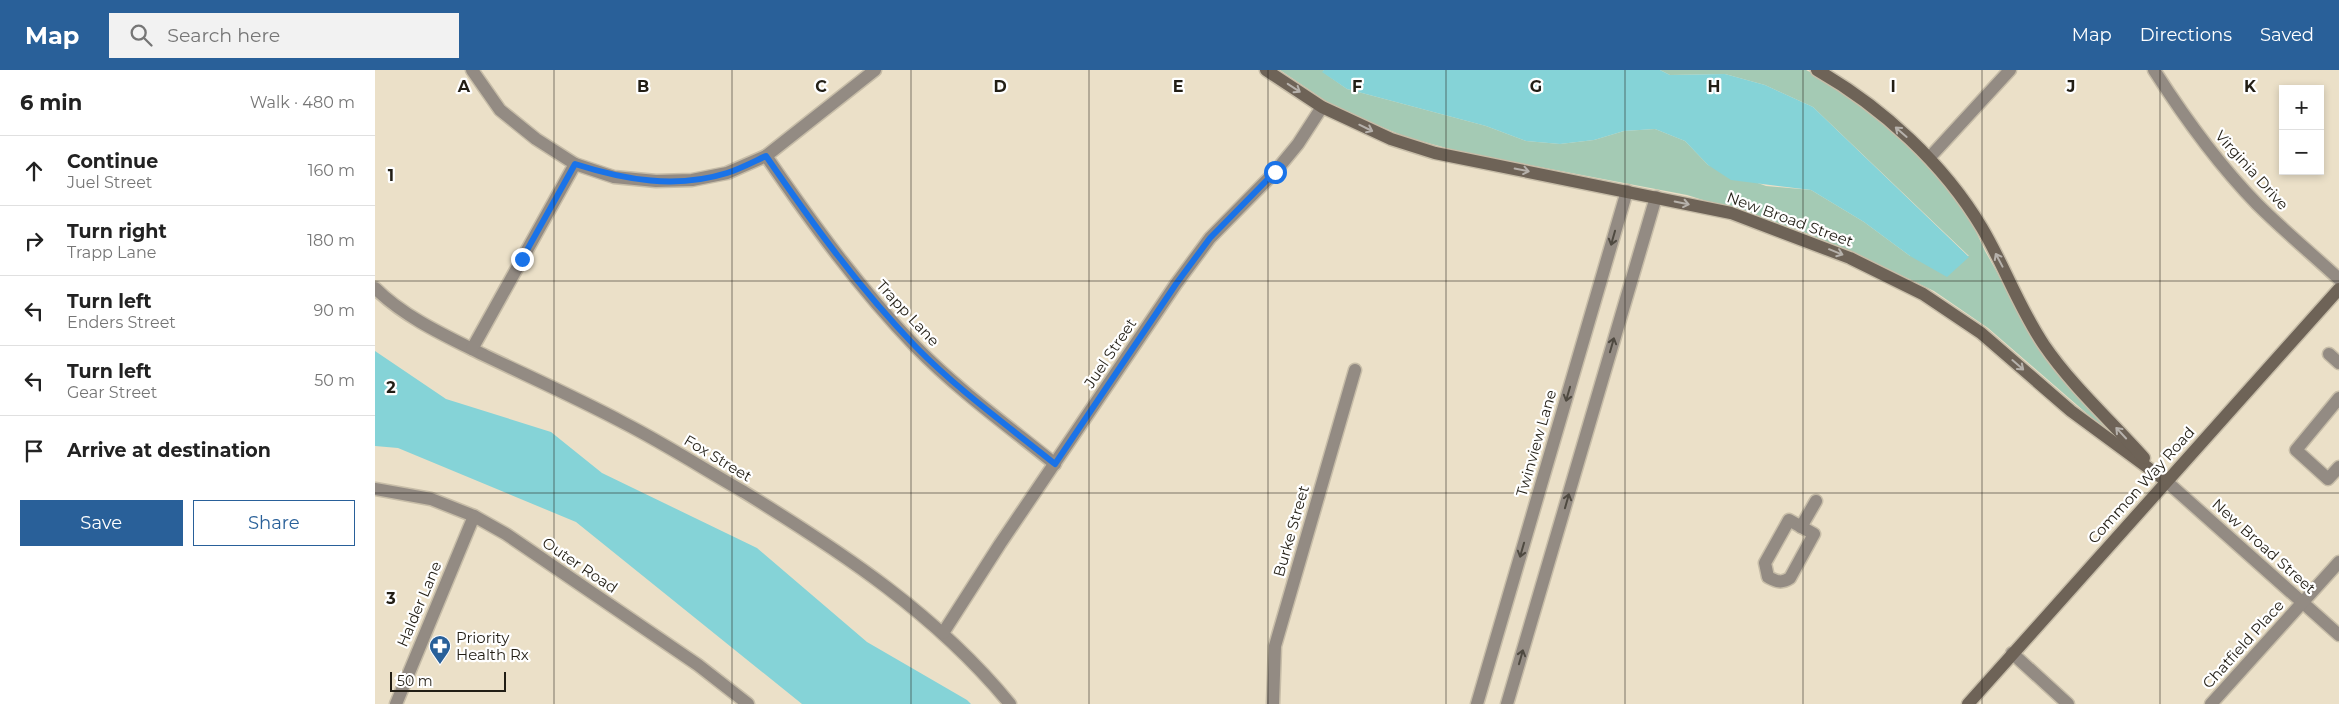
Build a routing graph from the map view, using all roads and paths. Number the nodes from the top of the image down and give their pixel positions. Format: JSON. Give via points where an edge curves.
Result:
{"nodes":[{"id":1,"x":471,"y":70,"type":"edge"},
{"id":2,"x":875,"y":70,"type":"edge"},
{"id":3,"x":1266,"y":70,"type":"edge"},
{"id":4,"x":1817,"y":70,"type":"edge"},
{"id":5,"x":2010,"y":70,"type":"edge"},
{"id":6,"x":2154,"y":70,"type":"edge"},
{"id":7,"x":1322,"y":107,"type":"junction"},
{"id":8,"x":766,"y":156,"type":"junction"},
{"id":9,"x":1930,"y":157,"type":"junction"},
{"id":10,"x":575,"y":164,"type":"junction"},
{"id":11,"x":1627,"y":191,"type":"junction"},
{"id":12,"x":1656,"y":197,"type":"junction"},
{"id":13,"x":2339,"y":279,"type":"edge"},
{"id":14,"x":375,"y":288,"type":"edge"},
{"id":15,"x":2339,"y":289,"type":"edge"},
{"id":16,"x":472,"y":349,"type":"junction"},
{"id":17,"x":2329,"y":354,"type":"dead end"},
{"id":18,"x":2339,"y":363,"type":"edge"},
{"id":19,"x":1355,"y":370,"type":"dead end"},
{"id":20,"x":2339,"y":398,"type":"edge"},
{"id":21,"x":1055,"y":464,"type":"junction"},
{"id":22,"x":2339,"y":467,"type":"edge"},
{"id":23,"x":2167,"y":481,"type":"junction"},
{"id":24,"x":375,"y":489,"type":"edge"},
{"id":25,"x":1816,"y":501,"type":"dead end"},
{"id":26,"x":474,"y":516,"type":"junction"},
{"id":27,"x":1801,"y":527,"type":"junction"},
{"id":28,"x":2339,"y":562,"type":"edge"},
{"id":29,"x":2303,"y":602,"type":"junction"},
{"id":30,"x":943,"y":633,"type":"junction"},
{"id":31,"x":2339,"y":636,"type":"edge"},
{"id":32,"x":2012,"y":653,"type":"junction"},
{"id":33,"x":396,"y":704,"type":"edge"},
{"id":34,"x":748,"y":704,"type":"edge"},
{"id":35,"x":1010,"y":704,"type":"edge"},
{"id":36,"x":1273,"y":704,"type":"edge"},
{"id":37,"x":1477,"y":704,"type":"edge"},
{"id":38,"x":1507,"y":704,"type":"edge"},
{"id":39,"x":1968,"y":704,"type":"edge"},
{"id":40,"x":2068,"y":704,"type":"edge"},
{"id":41,"x":2211,"y":704,"type":"edge"}],
"edges":[{"from":1,"to":10,"type":"street","via":[[500,110]]},
{"from":2,"to":8,"type":"street"},
{"from":3,"to":7,"type":"street","name":"New Broad Street","one_way":true},
{"from":9,"to":4,"type":"street","name":"New Broad Street","one_way":true,"via":[[1889,121]]},
{"from":5,"to":9,"type":"street"},
{"from":6,"to":13,"type":"street","name":"Virginia Drive","via":[[2215,156],[2257,204]]},
{"from":7,"to":11,"type":"street","name":"New Broad Street","one_way":true,"via":[[1391,139],[1435,153]]},
{"from":7,"to":21,"type":"street","name":"Juel Street","via":[[1275,172],[1210,238]]},
{"from":8,"to":10,"type":"street","via":[[727,173],[692,180],[614,177]]},
{"from":8,"to":21,"type":"street","name":"Trapp Lane","via":[[825,242],[917,348],[972,399]]},
{"from":23,"to":9,"type":"street","name":"New Broad Street","one_way":true,"via":[[2074,382],[2044,344],[1981,227]]},
{"from":10,"to":16,"type":"street"},
{"from":11,"to":12,"type":"street","name":"New Broad Street"},
{"from":11,"to":37,"type":"street","name":"Twinview Lane","one_way":true},
{"from":12,"to":23,"type":"street","name":"New Broad Street","one_way":true,"via":[[1731,213],[1786,232],[1850,258],[1923,294],[1981,333],[2071,411]]},
{"from":38,"to":12,"type":"street","one_way":true},
{"from":14,"to":16,"type":"street","name":"Fox Street","via":[[429,326]]},
{"from":15,"to":23,"type":"street","name":"Common Way Road"},
{"from":16,"to":30,"type":"street","name":"Fox Street","via":[[625,423],[692,461],[859,566]]},
{"from":17,"to":18,"type":"street"},
{"from":19,"to":36,"type":"street","name":"Burke Street","via":[[1275,646]]},
{"from":20,"to":22,"type":"street","via":[[2297,450],[2328,479]]},
{"from":21,"to":30,"type":"street","name":"Juel Street"},
{"from":23,"to":29,"type":"street","name":"New Broad Street"},
{"from":23,"to":32,"type":"street","name":"Common Way Road"},
{"from":24,"to":26,"type":"street","name":"Outer Road","via":[[431,499]]},
{"from":25,"to":27,"type":"street"},
{"from":26,"to":33,"type":"street","name":"Halder Lane"},
{"from":26,"to":34,"type":"street","name":"Outer Road","via":[[506,534]]},
{"from":27,"to":27,"type":"street","via":[[1789,520],[1765,563],[1768,577],[1784,582],[1790,578],[1814,534]]},
{"from":28,"to":29,"type":"street","name":"Chatfield Place"},
{"from":29,"to":31,"type":"street","name":"New Broad Street"},
{"from":29,"to":41,"type":"street","name":"Chatfield Place"},
{"from":30,"to":35,"type":"street","name":"Fox Street"},
{"from":32,"to":39,"type":"street","name":"Common Way Road"},
{"from":32,"to":40,"type":"street"}]}
